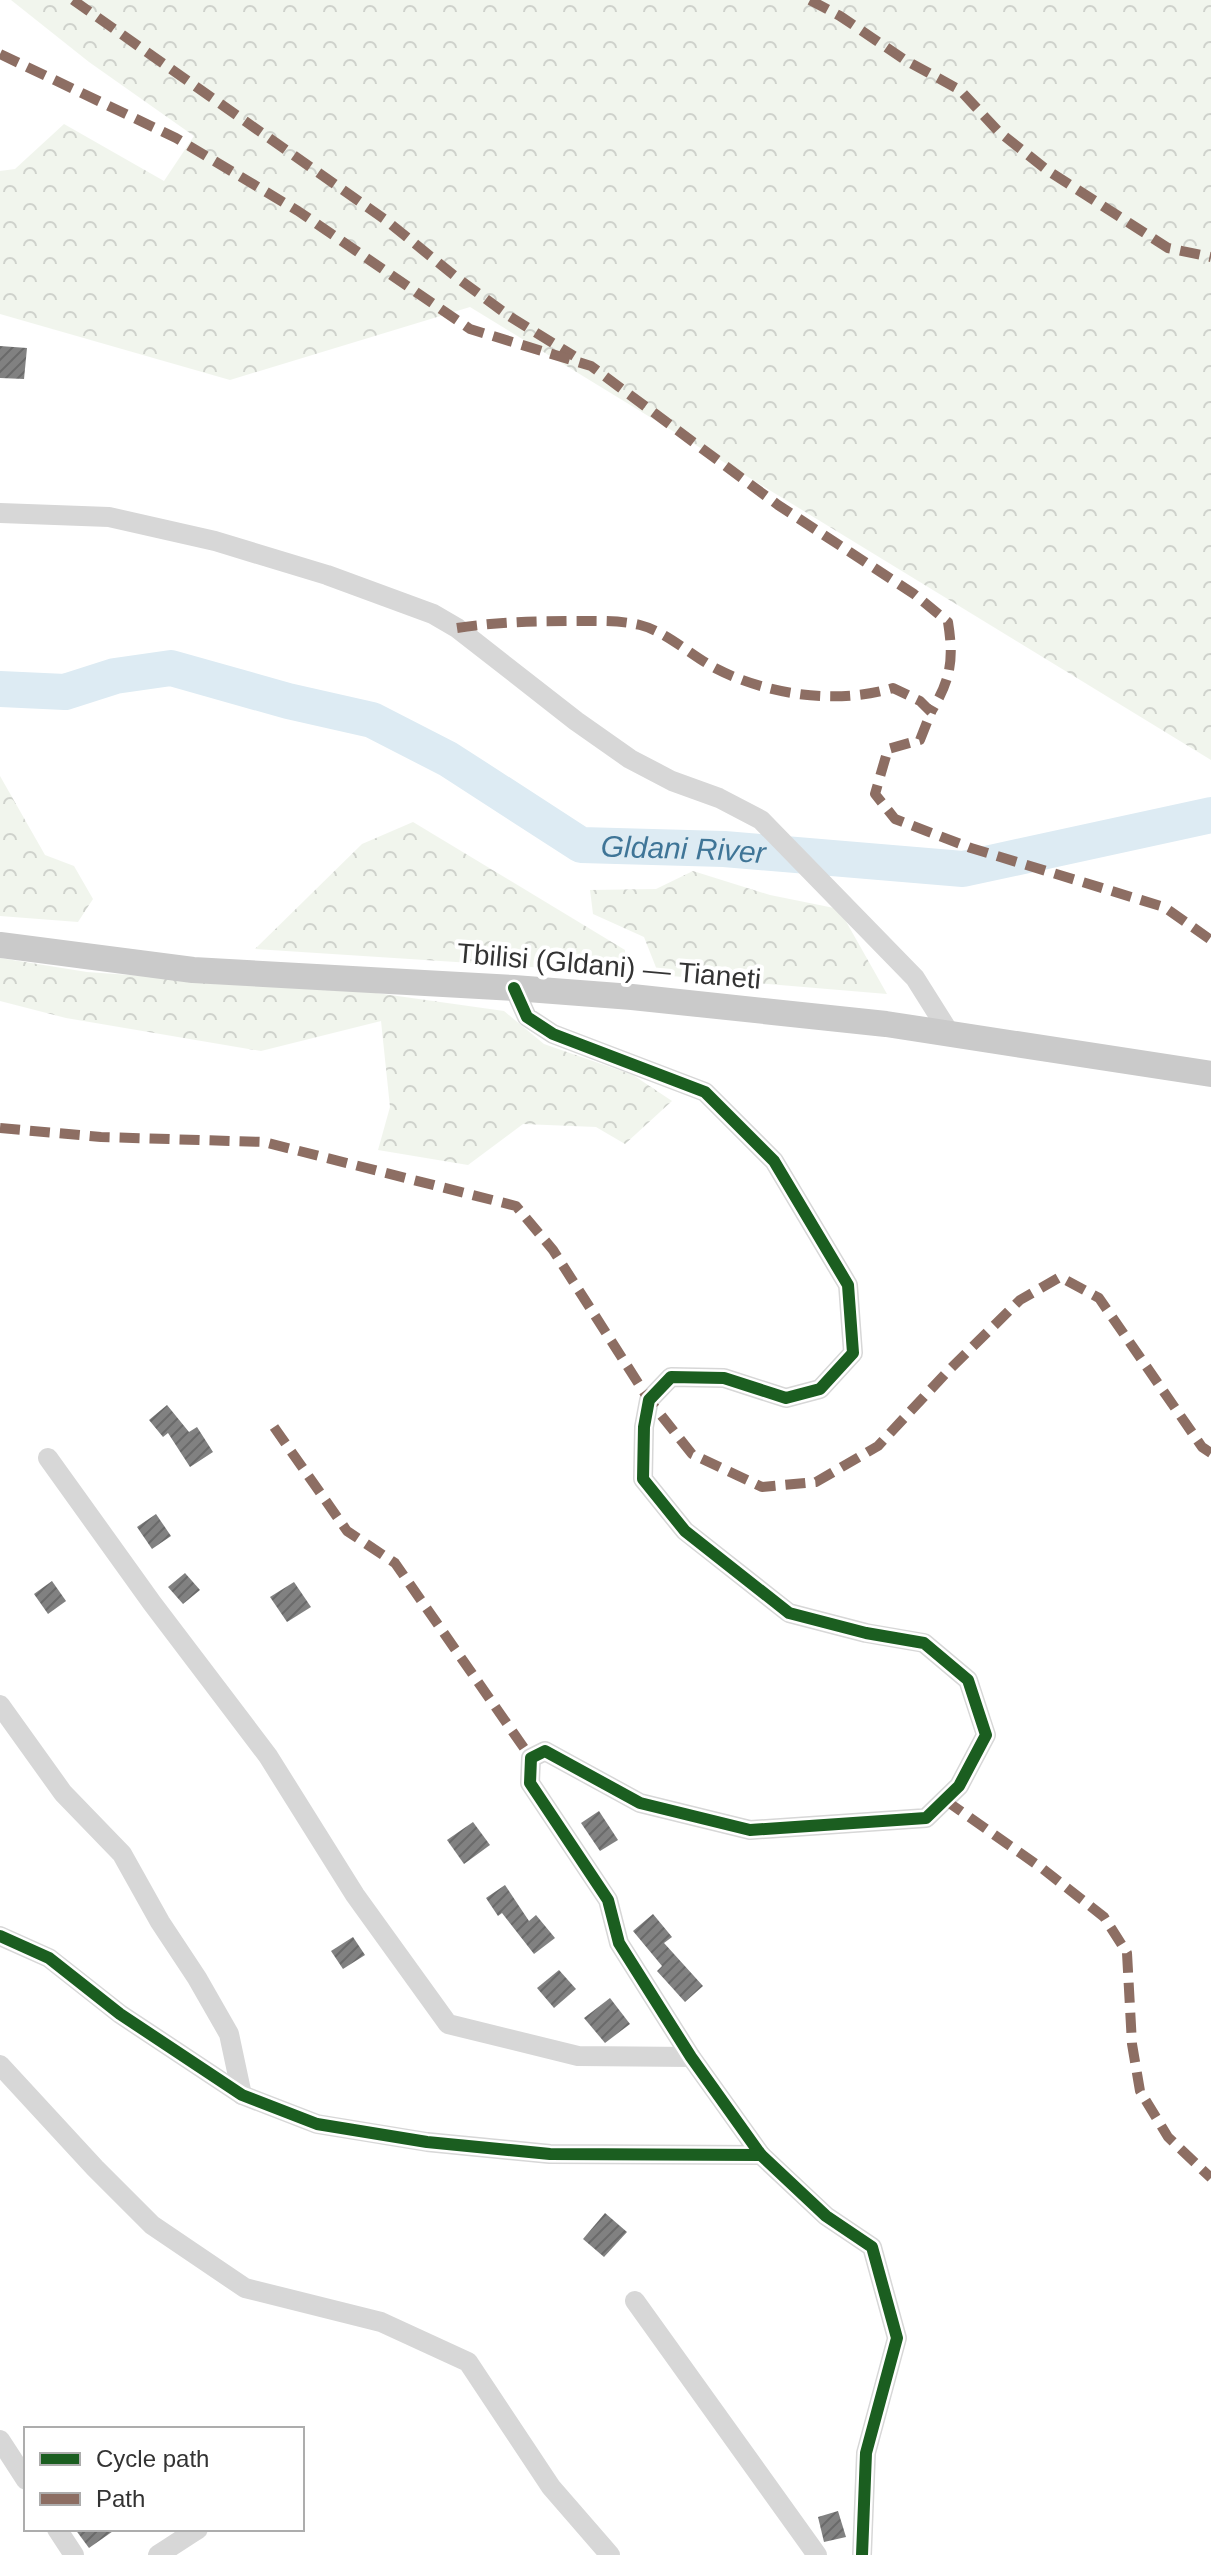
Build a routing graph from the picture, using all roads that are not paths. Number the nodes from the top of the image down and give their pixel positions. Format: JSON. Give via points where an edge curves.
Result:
{"nodes":[{"id":1,"x":0,"y":513,"type":"edge"},
{"id":2,"x":0,"y":945,"type":"edge"},
{"id":3,"x":514,"y":988,"type":"junction"},
{"id":4,"x":949,"y":1032,"type":"junction"},
{"id":5,"x":1211,"y":1074,"type":"edge"},
{"id":6,"x":48,"y":1458,"type":"dead end"},
{"id":7,"x":0,"y":1705,"type":"edge"},
{"id":8,"x":0,"y":1936,"type":"edge"},
{"id":9,"x":691,"y":2057,"type":"junction"},
{"id":10,"x":0,"y":2065,"type":"edge"},
{"id":11,"x":242,"y":2095,"type":"junction"},
{"id":12,"x":761,"y":2155,"type":"junction"},
{"id":13,"x":635,"y":2301,"type":"dead end"},
{"id":14,"x":0,"y":2440,"type":"edge"},
{"id":15,"x":24,"y":2477,"type":"edge"},
{"id":16,"x":58,"y":2531,"type":"edge"},
{"id":17,"x":195,"y":2531,"type":"edge"},
{"id":18,"x":74,"y":2555,"type":"edge"},
{"id":19,"x":158,"y":2555,"type":"edge"},
{"id":20,"x":610,"y":2555,"type":"edge"},
{"id":21,"x":817,"y":2555,"type":"edge"},
{"id":22,"x":862,"y":2555,"type":"edge"}],
"edges":[{"from":1,"to":4,"type":"street","via":[[109,517],[215,541],[433,614],[630,759],[761,820],[915,978]]},
{"from":2,"to":3,"type":"main road","name":"Tbilisi (Gldani) — Tianeti","via":[[193,970]]},
{"from":3,"to":4,"type":"main road","name":"Tbilisi (Gldani) — Tianeti"},
{"from":3,"to":9,"type":"street","via":[[527,1017],[553,1034],[705,1092],[774,1161],[848,1285],[853,1353],[820,1389],[786,1398],[724,1378],[671,1377],[649,1400],[643,1479],[685,1531],[789,1613],[924,1643],[968,1680],[986,1735],[959,1786],[926,1818],[750,1830],[640,1803],[545,1751],[531,1758],[530,1783],[608,1900],[619,1943]]},
{"from":4,"to":5,"type":"main road","name":"Tbilisi (Gldani) — Tianeti"},
{"from":6,"to":9,"type":"street","via":[[268,1756],[355,1895],[448,2024],[578,2056]]},
{"from":7,"to":11,"type":"street","via":[[63,1793],[122,1854],[229,2034]]},
{"from":8,"to":11,"type":"street","via":[[49,1958],[120,2014]]},
{"from":9,"to":12,"type":"street"},
{"from":10,"to":20,"type":"street","via":[[152,2225],[245,2288],[381,2322],[468,2362],[551,2487]]},
{"from":11,"to":12,"type":"street","via":[[317,2124],[427,2142],[550,2154]]},
{"from":12,"to":22,"type":"street","via":[[826,2216],[872,2247],[897,2338],[866,2453]]},
{"from":13,"to":21,"type":"street"},
{"from":14,"to":15,"type":"street"},
{"from":16,"to":18,"type":"street"},
{"from":17,"to":19,"type":"street"}]}
